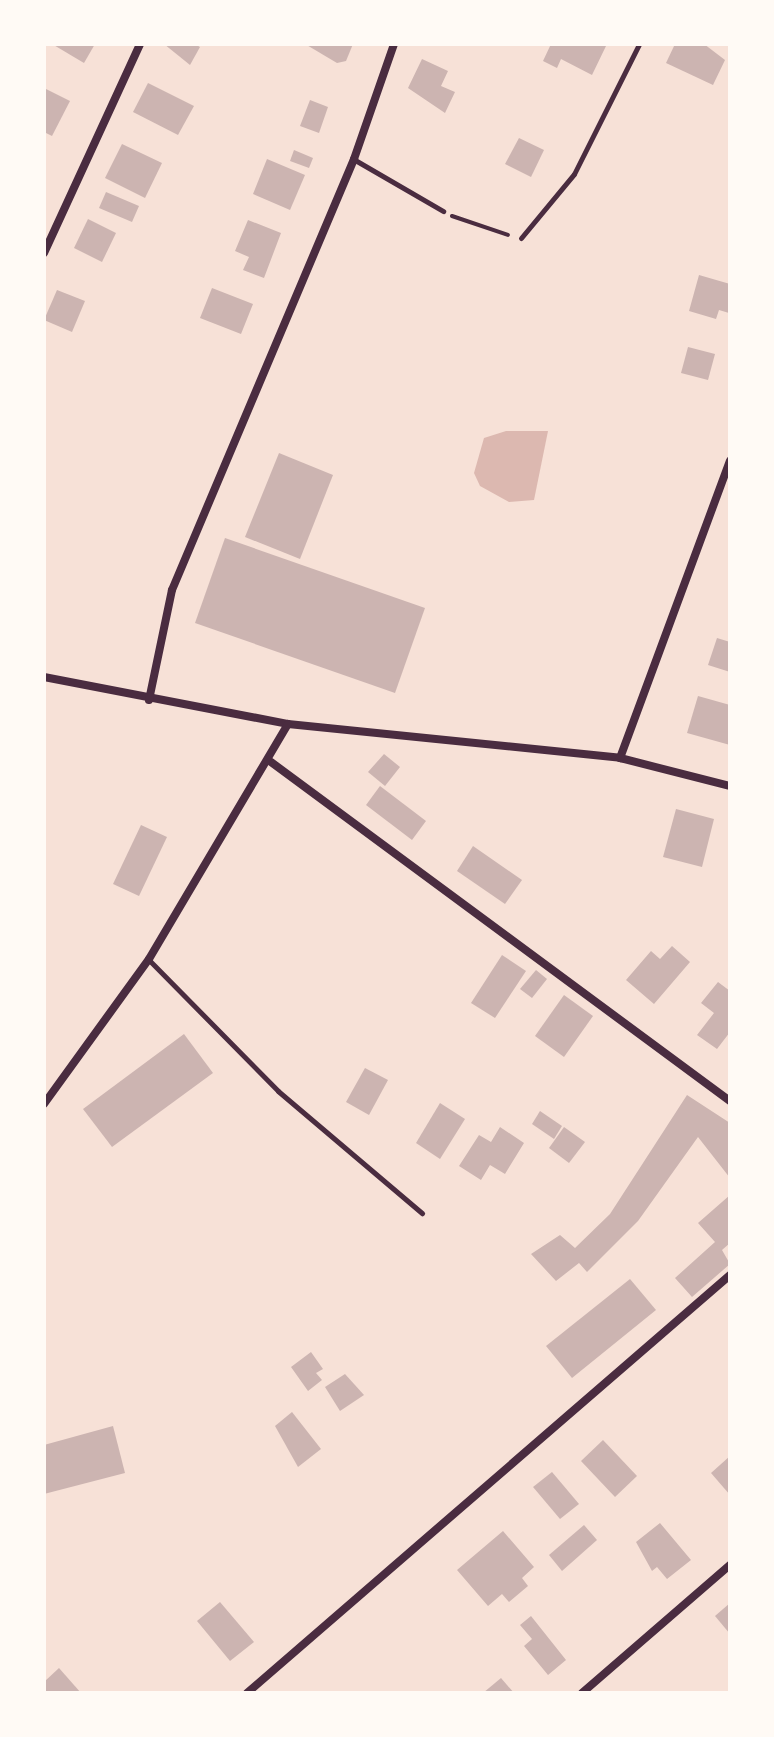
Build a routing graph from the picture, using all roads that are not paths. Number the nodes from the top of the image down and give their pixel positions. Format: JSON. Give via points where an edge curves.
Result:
{"nodes":[{"id":1,"x":140,"y":44,"type":"edge"},
{"id":2,"x":394,"y":44,"type":"edge"},
{"id":3,"x":639,"y":44,"type":"edge"},
{"id":4,"x":354,"y":159,"type":"junction"},
{"id":5,"x":443,"y":211,"type":"road end"},
{"id":6,"x":521,"y":238,"type":"road end"},
{"id":7,"x":44,"y":253,"type":"edge"},
{"id":8,"x":730,"y":461,"type":"edge"},
{"id":9,"x":44,"y":677,"type":"edge"},
{"id":10,"x":149,"y":700,"type":"junction"},
{"id":11,"x":288,"y":724,"type":"junction"},
{"id":12,"x":620,"y":758,"type":"junction"},
{"id":13,"x":271,"y":762,"type":"junction"},
{"id":14,"x":730,"y":786,"type":"edge"},
{"id":15,"x":149,"y":959,"type":"junction"},
{"id":16,"x":730,"y":1101,"type":"edge"},
{"id":17,"x":44,"y":1104,"type":"edge"},
{"id":18,"x":422,"y":1213,"type":"dead end"},
{"id":19,"x":730,"y":1275,"type":"edge"},
{"id":20,"x":730,"y":1565,"type":"edge"},
{"id":21,"x":247,"y":1693,"type":"edge"},
{"id":22,"x":582,"y":1693,"type":"edge"}],
"edges":[{"from":1,"to":7,"type":"street"},
{"from":2,"to":4,"type":"street"},
{"from":3,"to":6,"type":"lane","via":[[574,174]]},
{"from":4,"to":5,"type":"lane"},
{"from":4,"to":10,"type":"street","via":[[172,590]]},
{"from":8,"to":12,"type":"street"},
{"from":9,"to":10,"type":"street"},
{"from":10,"to":11,"type":"street"},
{"from":11,"to":12,"type":"street"},
{"from":11,"to":13,"type":"street"},
{"from":12,"to":14,"type":"street"},
{"from":13,"to":15,"type":"street"},
{"from":13,"to":16,"type":"street"},
{"from":15,"to":17,"type":"street"},
{"from":15,"to":18,"type":"lane","via":[[278,1091]]},
{"from":19,"to":21,"type":"street"},
{"from":20,"to":22,"type":"street"}]}
